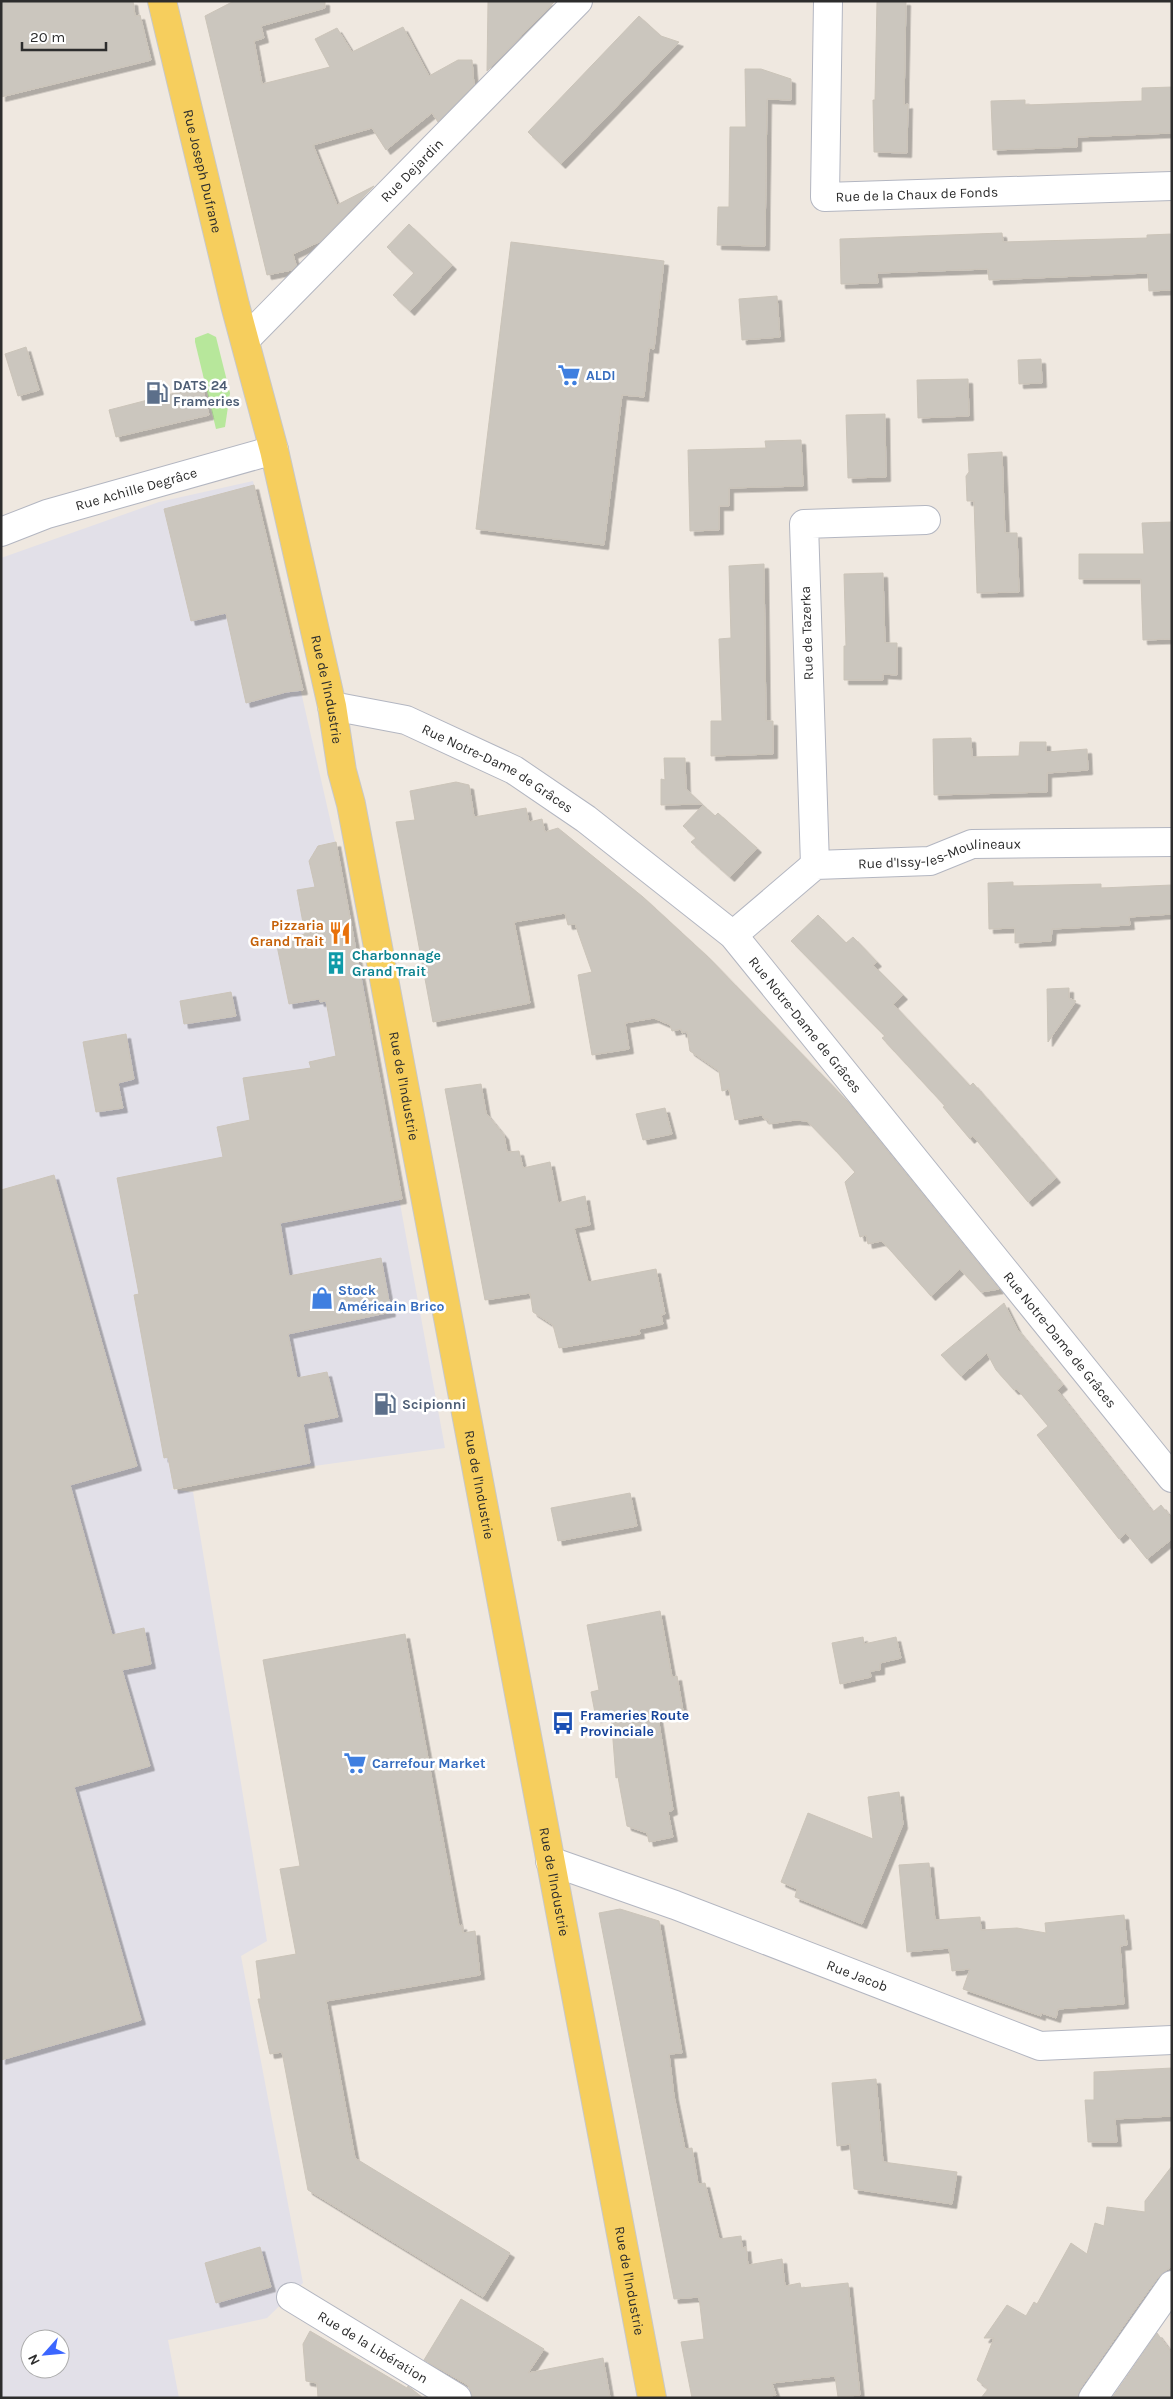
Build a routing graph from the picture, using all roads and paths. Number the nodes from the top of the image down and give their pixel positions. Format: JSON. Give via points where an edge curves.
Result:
{"nodes":[{"id":1,"x":162,"y":1,"type":"edge"},
{"id":2,"x":578,"y":1,"type":"edge"},
{"id":3,"x":828,"y":1,"type":"edge"},
{"id":4,"x":1172,"y":186,"type":"edge"},
{"id":5,"x":245,"y":340,"type":"junction"},
{"id":6,"x":274,"y":450,"type":"junction"},
{"id":7,"x":926,"y":520,"type":"dead end"},
{"id":8,"x":1,"y":532,"type":"edge"},
{"id":9,"x":332,"y":706,"type":"junction"},
{"id":10,"x":1172,"y":842,"type":"edge"},
{"id":11,"x":815,"y":865,"type":"junction"},
{"id":12,"x":733,"y":935,"type":"junction"},
{"id":13,"x":1172,"y":1478,"type":"edge"},
{"id":14,"x":550,"y":1860,"type":"junction"},
{"id":15,"x":1172,"y":2040,"type":"edge"},
{"id":16,"x":1172,"y":2285,"type":"edge"},
{"id":17,"x":291,"y":2297,"type":"dead end"},
{"id":18,"x":457,"y":2398,"type":"edge"},
{"id":19,"x":652,"y":2398,"type":"edge"},
{"id":20,"x":1093,"y":2398,"type":"edge"}],
"edges":[{"from":1,"to":5,"type":"main road","name":"Rue Joseph Dufrane"},
{"from":2,"to":5,"type":"street","name":"Rue Dejardin"},
{"from":3,"to":4,"type":"street","name":"Rue de la Chaux de Fonds","via":[[825,197]]},
{"from":5,"to":6,"type":"main road","name":"Rue de l'Industrie"},
{"from":6,"to":8,"type":"street","name":"Rue Achille Degrâce","via":[[47,514]]},
{"from":6,"to":9,"type":"main road","name":"Rue de l'Industrie"},
{"from":7,"to":11,"type":"street","name":"Rue de Tazerka","via":[[804,524]]},
{"from":9,"to":12,"type":"street","name":"Rue Notre-Dame de Grâces","via":[[406,720],[514,770],[586,819]]},
{"from":9,"to":14,"type":"main road","name":"Rue de l'Industrie"},
{"from":10,"to":11,"type":"street","name":"Rue d'Issy-les-Moulineaux","via":[[972,844],[930,861]]},
{"from":11,"to":12,"type":"street"},
{"from":12,"to":13,"type":"street","name":"Rue Notre-Dame de Grâces"},
{"from":14,"to":15,"type":"street","name":"Rue Jacob","via":[[1040,2046]]},
{"from":14,"to":19,"type":"main road","name":"Rue de l'Industrie"},
{"from":16,"to":20,"type":"street"},
{"from":17,"to":18,"type":"street","name":"Rue de la Libération"}]}
